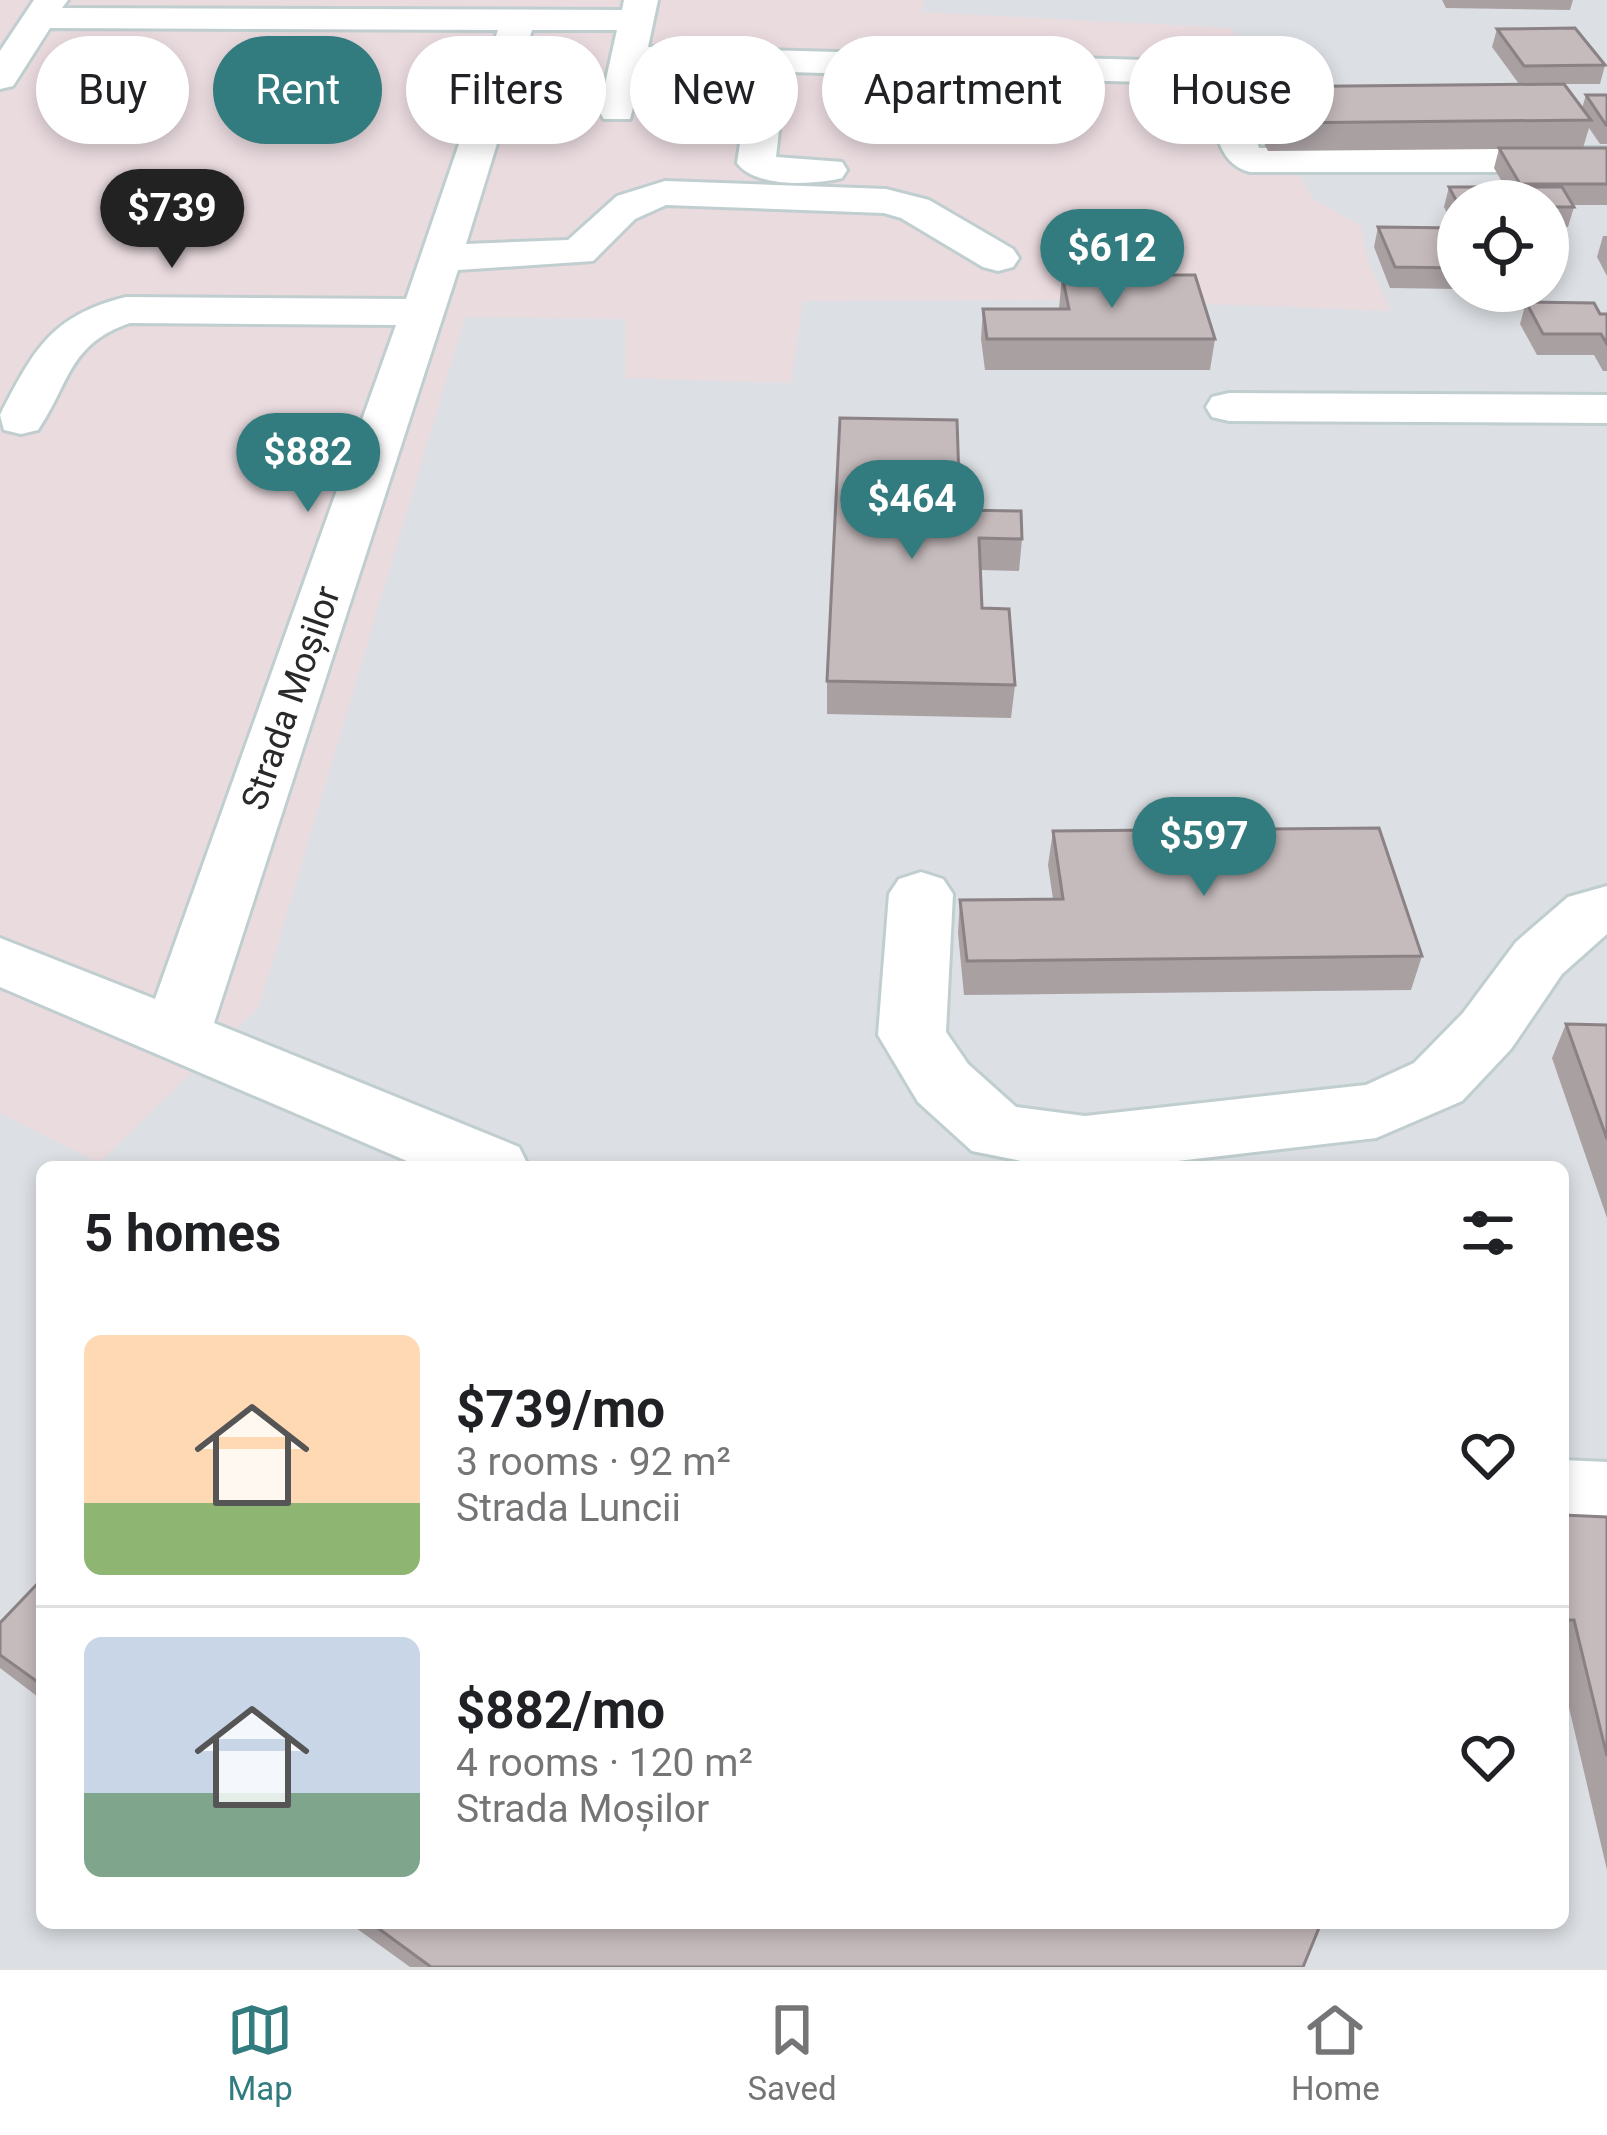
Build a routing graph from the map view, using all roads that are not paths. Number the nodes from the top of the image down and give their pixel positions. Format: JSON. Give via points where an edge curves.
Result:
{"nodes":[{"id":1,"x":47,"y":9,"type":"edge"},
{"id":2,"x":639,"y":10,"type":"edge"},
{"id":3,"x":518,"y":20,"type":"junction"},
{"id":4,"x":628,"y":57,"type":"junction"},
{"id":5,"x":1129,"y":71,"type":"edge"},
{"id":6,"x":0,"y":78,"type":"edge"},
{"id":7,"x":630,"y":104,"type":"edge"},
{"id":8,"x":1334,"y":106,"type":"edge"},
{"id":9,"x":1371,"y":106,"type":"edge"},
{"id":10,"x":761,"y":144,"type":"edge"},
{"id":11,"x":1239,"y":144,"type":"edge"},
{"id":12,"x":1607,"y":160,"type":"edge"},
{"id":13,"x":858,"y":171,"type":"dead end"},
{"id":14,"x":998,"y":257,"type":"dead end"},
{"id":15,"x":441,"y":258,"type":"junction"},
{"id":16,"x":422,"y":312,"type":"junction"},
{"id":17,"x":1229,"y":407,"type":"dead end"},
{"id":18,"x":1607,"y":409,"type":"edge"},
{"id":19,"x":21,"y":420,"type":"dead end"},
{"id":20,"x":921,"y":894,"type":"dead end"},
{"id":21,"x":1607,"y":908,"type":"edge"},
{"id":22,"x":0,"y":961,"type":"edge"},
{"id":23,"x":177,"y":1033,"type":"junction"},
{"id":24,"x":479,"y":1161,"type":"edge"},
{"id":25,"x":1569,"y":1498,"type":"edge"},
{"id":26,"x":1607,"y":1500,"type":"edge"}],
"edges":[{"from":1,"to":3,"type":"street"},
{"from":1,"to":6,"type":"street"},
{"from":2,"to":3,"type":"street"},
{"from":2,"to":4,"type":"street"},
{"from":3,"to":15,"type":"street","name":"Strada Moșilor"},
{"from":4,"to":5,"type":"street"},
{"from":4,"to":7,"type":"street","via":[[619,106]]},
{"from":8,"to":9,"type":"street"},
{"from":10,"to":13,"type":"street","via":[[759,165]]},
{"from":11,"to":12,"type":"street","via":[[1250,160]]},
{"from":14,"to":15,"type":"street","via":[[886,201],[665,193],[611,215],[578,252]]},
{"from":15,"to":16,"type":"street","name":"Strada Moșilor"},
{"from":16,"to":19,"type":"street","via":[[126,310],[89,320],[62,342]]},
{"from":16,"to":23,"type":"street","name":"Strada Moșilor"},
{"from":17,"to":18,"type":"street"},
{"from":20,"to":21,"type":"street","via":[[912,1035],[943,1082],[997,1132],[1085,1144],[1376,1112],[1438,1082],[1540,958]]},
{"from":22,"to":23,"type":"street"},
{"from":23,"to":24,"type":"street"},
{"from":25,"to":26,"type":"street"}]}
